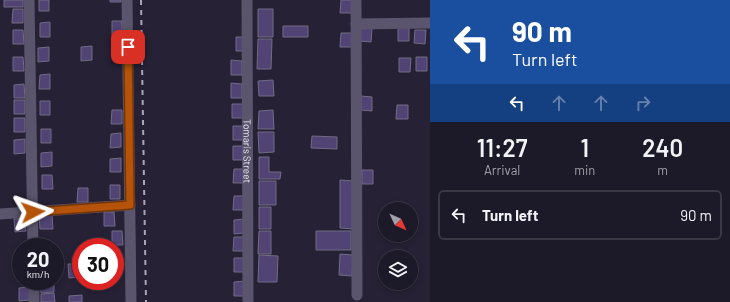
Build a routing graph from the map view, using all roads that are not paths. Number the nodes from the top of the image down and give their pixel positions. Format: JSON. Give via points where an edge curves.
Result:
{"nodes":[{"id":1,"x":30,"y":0,"type":"edge"},
{"id":2,"x":128,"y":0,"type":"edge"},
{"id":3,"x":247,"y":0,"type":"edge"},
{"id":4,"x":356,"y":0,"type":"edge"},
{"id":5,"x":430,"y":23,"type":"edge"},
{"id":6,"x":356,"y":24,"type":"junction"},
{"id":7,"x":130,"y":205,"type":"junction"},
{"id":8,"x":33,"y":212,"type":"junction"},
{"id":9,"x":0,"y":214,"type":"edge"},
{"id":10,"x":33,"y":238,"type":"edge"},
{"id":11,"x":34,"y":290,"type":"edge"},
{"id":12,"x":357,"y":295,"type":"dead end"},
{"id":13,"x":34,"y":302,"type":"edge"},
{"id":14,"x":131,"y":302,"type":"edge"},
{"id":15,"x":248,"y":302,"type":"edge"}],
"edges":[{"from":1,"to":8,"type":"street"},
{"from":2,"to":7,"type":"street"},
{"from":3,"to":15,"type":"street","name":"Tomaris Street"},
{"from":4,"to":6,"type":"street"},
{"from":5,"to":6,"type":"street"},
{"from":6,"to":12,"type":"street"},
{"from":7,"to":8,"type":"street"},
{"from":7,"to":14,"type":"street"},
{"from":8,"to":9,"type":"street"},
{"from":8,"to":10,"type":"street"},
{"from":11,"to":13,"type":"street"}]}
